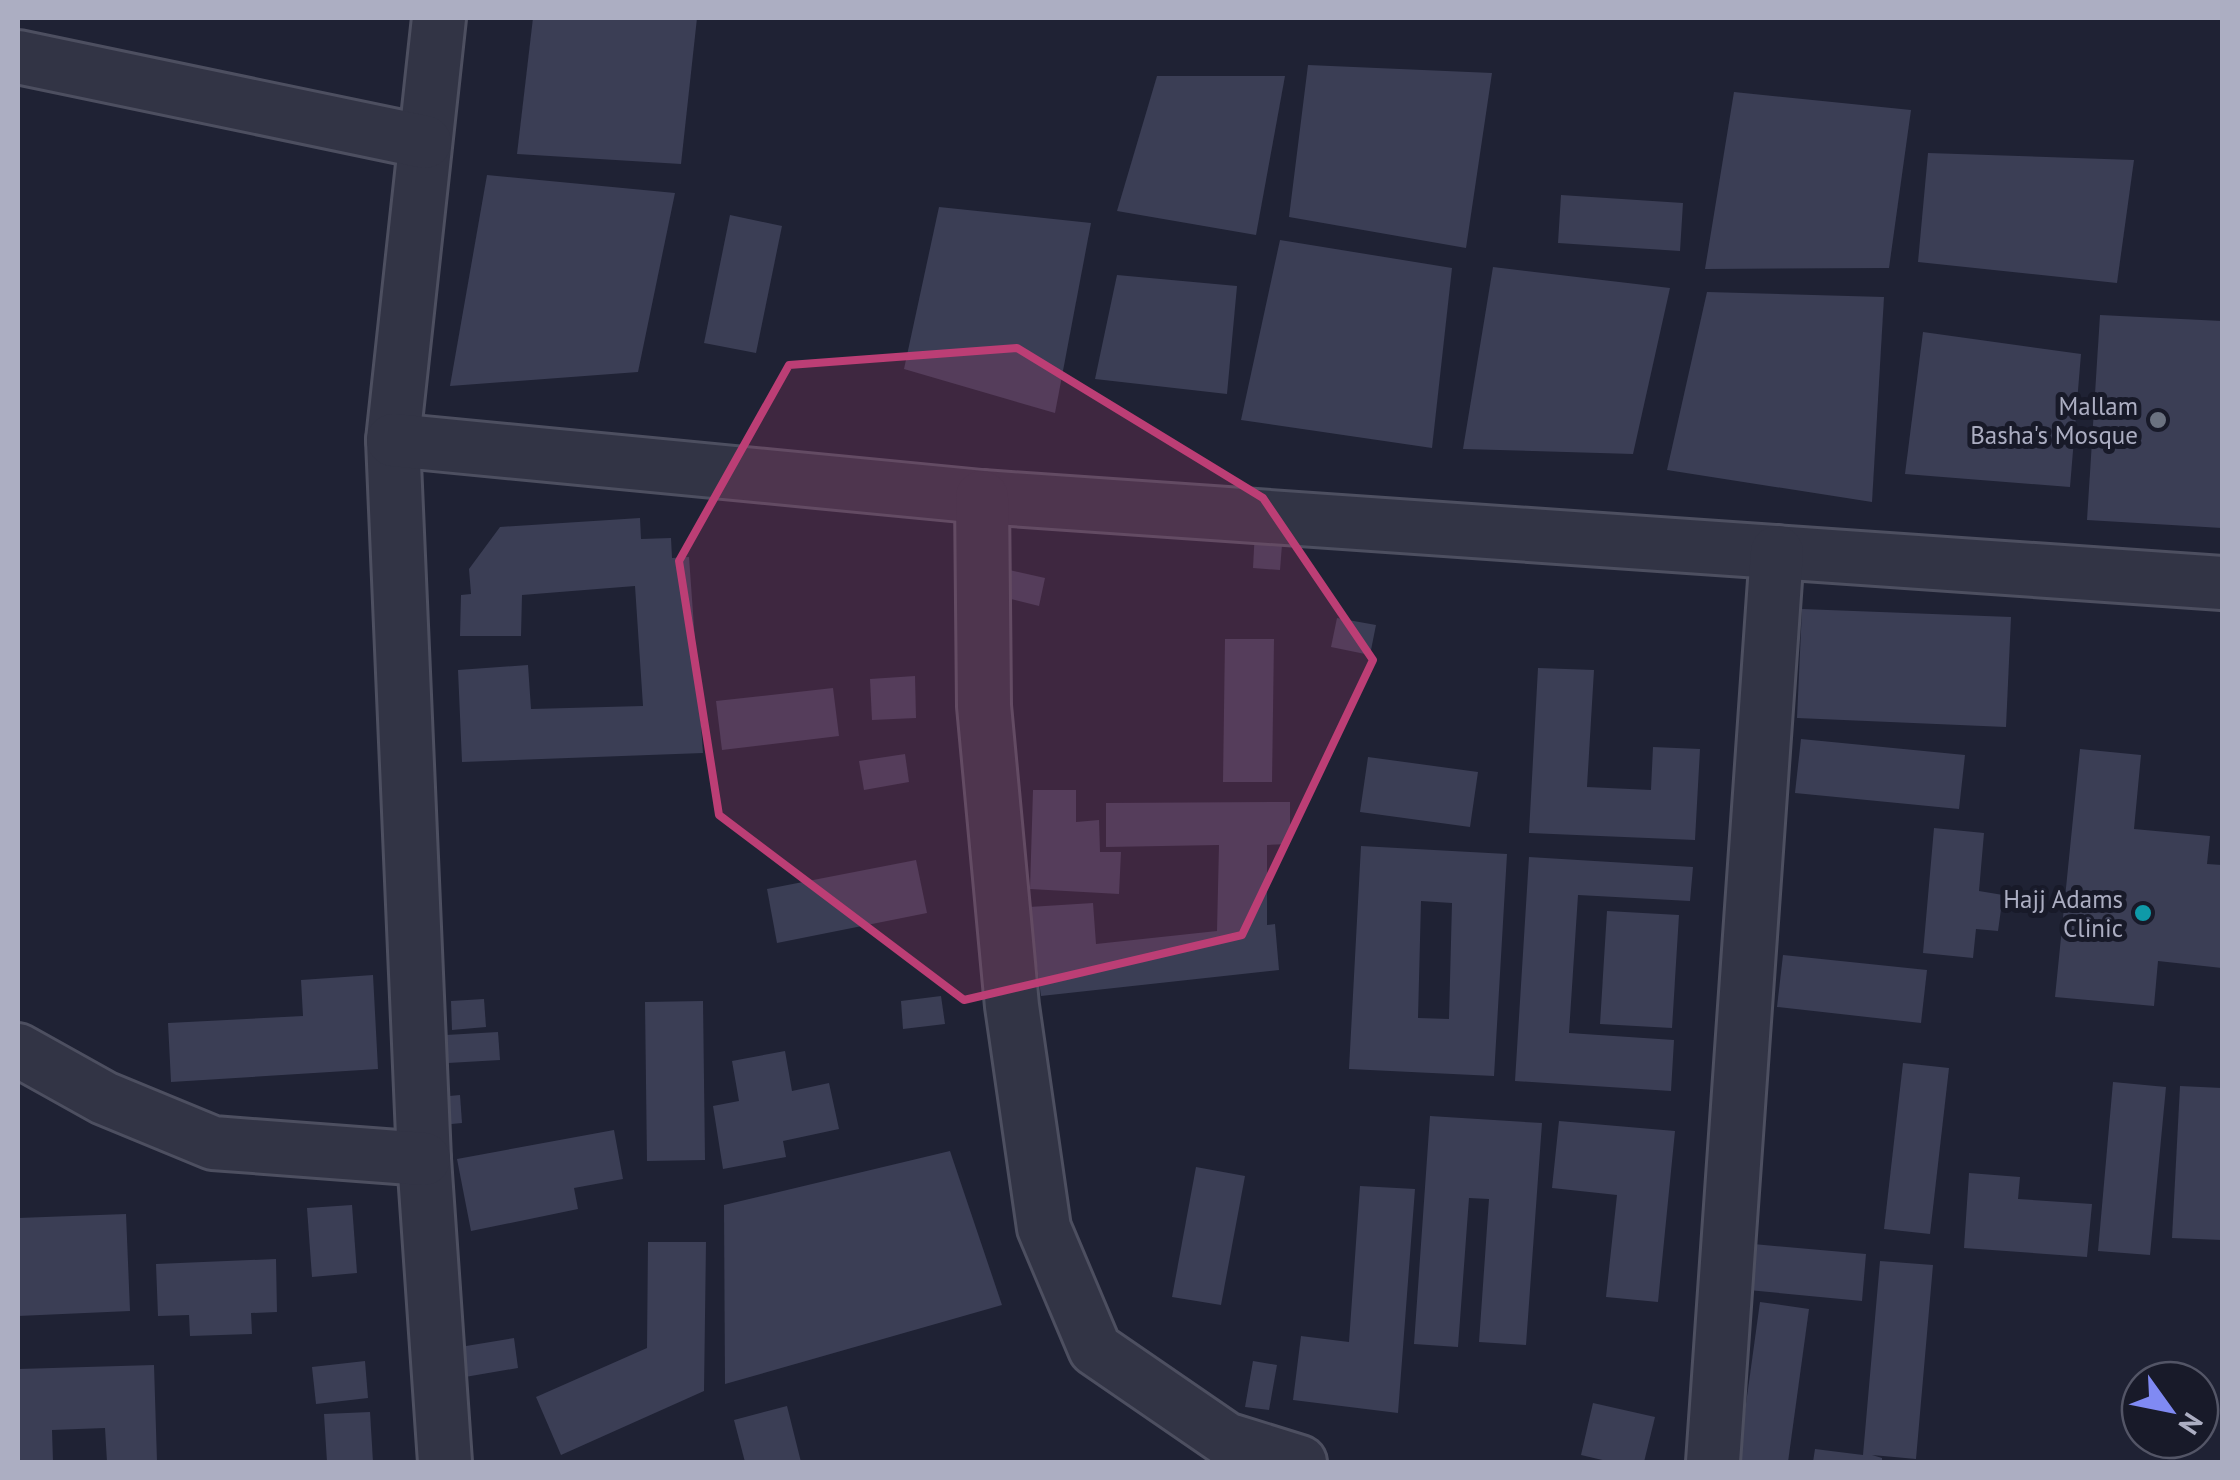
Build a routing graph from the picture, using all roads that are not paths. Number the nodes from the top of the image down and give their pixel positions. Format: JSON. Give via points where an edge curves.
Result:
{"nodes":[{"id":1,"x":440,"y":18,"type":"edge"},
{"id":2,"x":18,"y":57,"type":"edge"},
{"id":3,"x":426,"y":142,"type":"junction"},
{"id":4,"x":393,"y":440,"type":"junction"},
{"id":5,"x":982,"y":497,"type":"junction"},
{"id":6,"x":1777,"y":552,"type":"junction"},
{"id":7,"x":2222,"y":583,"type":"edge"},
{"id":8,"x":18,"y":1050,"type":"edge"},
{"id":9,"x":424,"y":1159,"type":"junction"},
{"id":10,"x":445,"y":1462,"type":"edge"},
{"id":11,"x":1300,"y":1462,"type":"edge"},
{"id":12,"x":1713,"y":1462,"type":"edge"}],
"edges":[{"from":1,"to":3,"type":"street"},
{"from":2,"to":3,"type":"street"},
{"from":3,"to":4,"type":"street"},
{"from":4,"to":5,"type":"street"},
{"from":4,"to":9,"type":"street"},
{"from":5,"to":6,"type":"street"},
{"from":5,"to":11,"type":"street","via":[[984,706],[1012,1006],[1044,1228],[1095,1349],[1226,1438]]},
{"from":6,"to":7,"type":"street"},
{"from":6,"to":12,"type":"street"},
{"from":8,"to":9,"type":"street","via":[[104,1098],[213,1142]]},
{"from":9,"to":10,"type":"street"}]}
